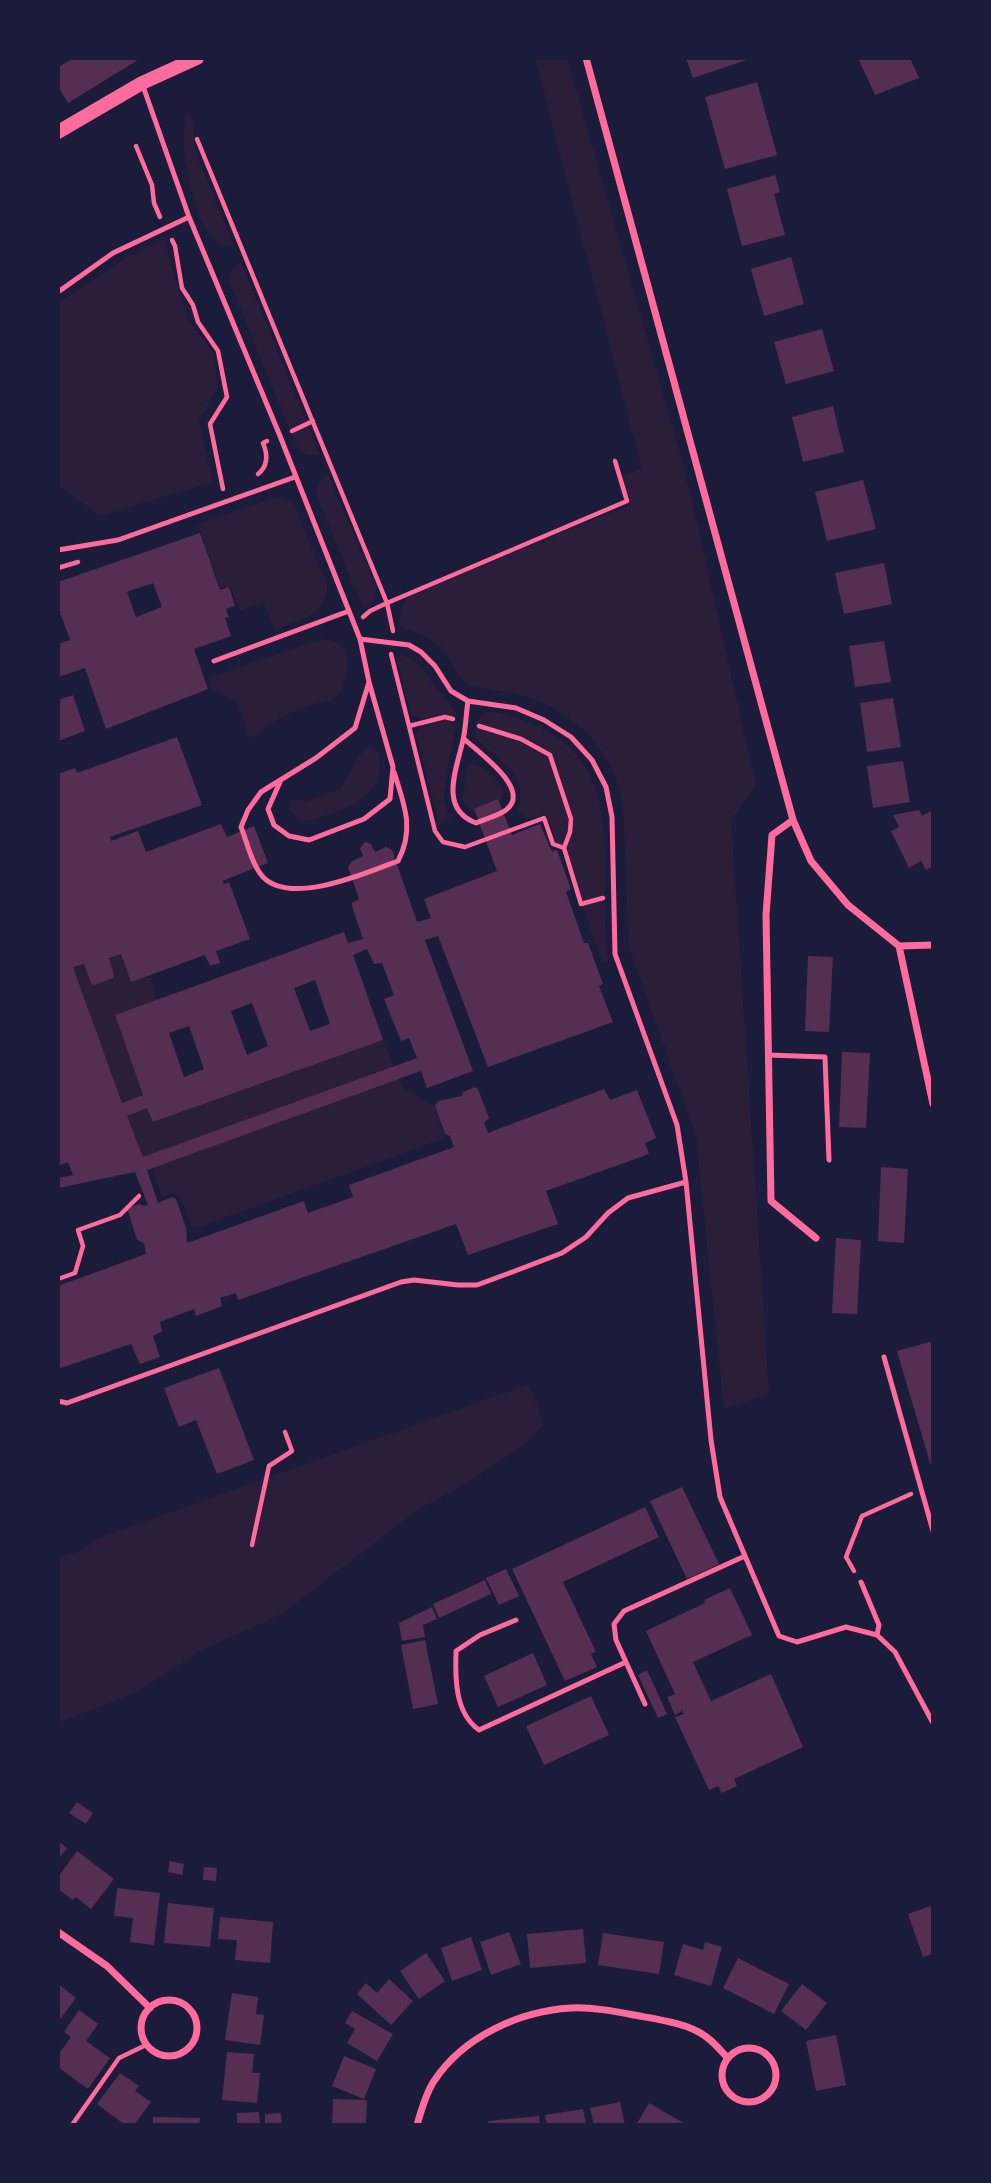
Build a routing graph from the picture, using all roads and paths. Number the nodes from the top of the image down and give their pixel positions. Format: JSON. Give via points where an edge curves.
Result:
{"nodes":[{"id":1,"x":197,"y":58,"type":"edge"},
{"id":2,"x":586,"y":58,"type":"edge"},
{"id":3,"x":142,"y":83,"type":"junction"},
{"id":4,"x":58,"y":132,"type":"edge"},
{"id":5,"x":197,"y":139,"type":"dead end"},
{"id":6,"x":136,"y":146,"type":"dead end"},
{"id":7,"x":189,"y":216,"type":"junction"},
{"id":8,"x":165,"y":228,"type":"junction"},
{"id":9,"x":58,"y":292,"type":"edge"},
{"id":10,"x":313,"y":421,"type":"junction"},
{"id":11,"x":280,"y":436,"type":"junction"},
{"id":12,"x":615,"y":461,"type":"dead end"},
{"id":13,"x":295,"y":477,"type":"junction"},
{"id":14,"x":252,"y":478,"type":"dead end"},
{"id":15,"x":233,"y":486,"type":"dead end"},
{"id":16,"x":223,"y":489,"type":"junction"},
{"id":17,"x":211,"y":494,"type":"dead end"},
{"id":18,"x":58,"y":550,"type":"edge"},
{"id":19,"x":349,"y":611,"type":"junction"},
{"id":20,"x":360,"y":639,"type":"junction"},
{"id":21,"x":215,"y":661,"type":"dead end"},
{"id":22,"x":369,"y":682,"type":"junction"},
{"id":23,"x":468,"y":701,"type":"junction"},
{"id":24,"x":464,"y":739,"type":"junction"},
{"id":25,"x":393,"y":767,"type":"junction"},
{"id":26,"x":280,"y":782,"type":"junction"},
{"id":27,"x":793,"y":820,"type":"junction"},
{"id":28,"x":529,"y":822,"type":"dead end"},
{"id":29,"x":564,"y":848,"type":"dead end"},
{"id":30,"x":933,"y":945,"type":"edge"},
{"id":31,"x":899,"y":946,"type":"junction"},
{"id":32,"x":768,"y":1055,"type":"junction"},
{"id":33,"x":933,"y":1104,"type":"edge"},
{"id":34,"x":829,"y":1160,"type":"dead end"},
{"id":35,"x":686,"y":1182,"type":"junction"},
{"id":36,"x":139,"y":1196,"type":"dead end"},
{"id":37,"x":816,"y":1238,"type":"dead end"},
{"id":38,"x":58,"y":1279,"type":"edge"},
{"id":39,"x":884,"y":1357,"type":"dead end"},
{"id":40,"x":58,"y":1401,"type":"edge"},
{"id":41,"x":285,"y":1432,"type":"dead end"},
{"id":42,"x":921,"y":1489,"type":"junction"},
{"id":43,"x":933,"y":1531,"type":"edge"},
{"id":44,"x":252,"y":1545,"type":"dead end"},
{"id":45,"x":745,"y":1556,"type":"junction"},
{"id":46,"x":861,"y":1582,"type":"joint"},
{"id":47,"x":516,"y":1620,"type":"dead end"},
{"id":48,"x":877,"y":1635,"type":"junction"},
{"id":49,"x":626,"y":1662,"type":"junction"},
{"id":50,"x":645,"y":1704,"type":"dead end"},
{"id":51,"x":933,"y":1723,"type":"edge"},
{"id":52,"x":58,"y":1932,"type":"edge"},
{"id":53,"x":150,"y":2008,"type":"junction"},
{"id":54,"x":146,"y":2045,"type":"junction"},
{"id":55,"x":728,"y":2058,"type":"junction"},
{"id":56,"x":72,"y":2125,"type":"edge"},
{"id":57,"x":417,"y":2125,"type":"edge"}],
"edges":[{"from":1,"to":3,"type":"main road"},
{"from":2,"to":27,"type":"street"},
{"from":3,"to":4,"type":"main road"},
{"from":3,"to":7,"type":"lane"},
{"from":5,"to":10,"type":"path"},
{"from":6,"to":8,"type":"path"},
{"from":7,"to":8,"type":"lane"},
{"from":7,"to":11,"type":"lane"},
{"from":8,"to":9,"type":"lane","via":[[113,253]]},
{"from":8,"to":16,"type":"path","via":[[175,246],[182,288],[218,351],[227,397],[209,424]]},
{"from":10,"to":11,"type":"path"},
{"from":10,"to":12,"type":"path","via":[[387,603],[627,501]]},
{"from":11,"to":13,"type":"lane"},
{"from":11,"to":14,"type":"path","via":[[263,443],[265,464]]},
{"from":13,"to":18,"type":"lane","via":[[118,540]]},
{"from":13,"to":19,"type":"lane"},
{"from":15,"to":16,"type":"path"},
{"from":16,"to":17,"type":"path"},
{"from":19,"to":20,"type":"lane"},
{"from":19,"to":21,"type":"lane"},
{"from":20,"to":22,"type":"lane"},
{"from":20,"to":23,"type":"lane","via":[[409,645],[435,666],[451,691]]},
{"from":22,"to":25,"type":"lane"},
{"from":22,"to":26,"type":"lane","via":[[355,728]]},
{"from":23,"to":24,"type":"lane"},
{"from":23,"to":35,"type":"lane","via":[[516,708],[544,720],[571,737],[592,760],[606,787],[612,817],[615,954],[677,1125]]},
{"from":24,"to":24,"type":"lane","via":[[506,778],[513,796],[506,810],[476,823],[458,811],[454,800]]},
{"from":25,"to":26,"type":"lane","via":[[390,799],[364,819],[309,841],[289,836],[274,825],[268,809]]},
{"from":25,"to":26,"type":"lane","via":[[408,825],[406,846],[398,861],[332,886],[283,888],[260,874],[241,827],[261,792]]},
{"from":27,"to":31,"type":"street","via":[[811,861],[848,905]]},
{"from":27,"to":32,"type":"street","via":[[772,835],[765,915]]},
{"from":28,"to":29,"type":"path","via":[[544,818],[553,844]]},
{"from":30,"to":31,"type":"street"},
{"from":31,"to":33,"type":"street"},
{"from":32,"to":34,"type":"lane","via":[[825,1057]]},
{"from":32,"to":37,"type":"street","via":[[771,1201]]},
{"from":35,"to":40,"type":"lane","via":[[628,1198],[562,1253],[503,1276],[477,1284],[401,1282],[67,1403]]},
{"from":35,"to":45,"type":"lane","via":[[714,1463],[720,1497]]},
{"from":36,"to":38,"type":"path","via":[[120,1214],[78,1230],[83,1246],[75,1273]]},
{"from":39,"to":42,"type":"lane"},
{"from":41,"to":44,"type":"path","via":[[292,1451],[269,1466]]},
{"from":42,"to":43,"type":"lane"},
{"from":42,"to":46,"type":"path","via":[[862,1516],[846,1557]]},
{"from":45,"to":48,"type":"lane","via":[[779,1636],[797,1642],[846,1627]]},
{"from":45,"to":49,"type":"lane","via":[[624,1611],[614,1624]]},
{"from":46,"to":48,"type":"lane","via":[[879,1625]]},
{"from":47,"to":49,"type":"lane","via":[[480,1634],[456,1651],[456,1684],[467,1722],[479,1730]]},
{"from":48,"to":51,"type":"lane","via":[[895,1653]]},
{"from":49,"to":50,"type":"lane"},
{"from":52,"to":53,"type":"street","via":[[107,1966]]},
{"from":53,"to":54,"type":"street","via":[[141,2027]]},
{"from":53,"to":54,"type":"street","via":[[163,2001],[182,2003],[194,2015],[197,2034],[177,2056],[158,2055]]},
{"from":54,"to":56,"type":"path","via":[[119,2058]]},
{"from":55,"to":55,"type":"street","via":[[751,2048],[766,2054],[776,2077],[769,2093],[744,2102],[728,2092],[722,2075]]},
{"from":55,"to":57,"type":"street","via":[[704,2034],[668,2021],[606,2009],[570,2008],[536,2014],[502,2026],[452,2058],[433,2082]]}]}
